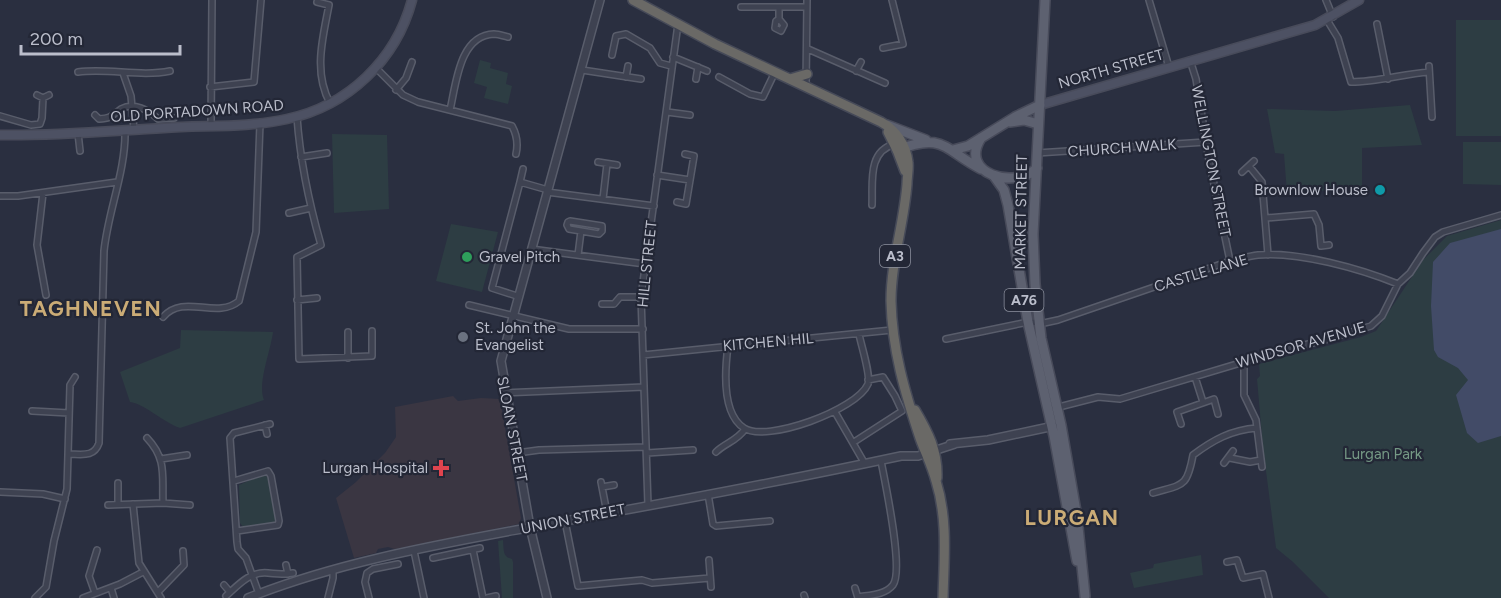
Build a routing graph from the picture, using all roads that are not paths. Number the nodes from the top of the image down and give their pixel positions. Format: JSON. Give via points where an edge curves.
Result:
{"nodes":[{"id":1,"x":212,"y":0,"type":"edge"},
{"id":2,"x":261,"y":0,"type":"edge"},
{"id":3,"x":412,"y":0,"type":"edge"},
{"id":4,"x":600,"y":0,"type":"edge"},
{"id":5,"x":633,"y":0,"type":"edge"},
{"id":6,"x":807,"y":0,"type":"edge"},
{"id":7,"x":891,"y":0,"type":"edge"},
{"id":8,"x":1045,"y":0,"type":"edge"},
{"id":9,"x":1149,"y":0,"type":"edge"},
{"id":10,"x":1326,"y":0,"type":"edge"},
{"id":11,"x":1359,"y":0,"type":"edge"},
{"id":12,"x":316,"y":2,"type":"dead end"},
{"id":13,"x":741,"y":7,"type":"dead end"},
{"id":14,"x":779,"y":7,"type":"junction"},
{"id":15,"x":807,"y":7,"type":"junction"},
{"id":16,"x":1330,"y":18,"type":"junction"},
{"id":17,"x":779,"y":19,"type":"dead end"},
{"id":18,"x":678,"y":24,"type":"junction"},
{"id":19,"x":1377,"y":24,"type":"dead end"},
{"id":20,"x":508,"y":37,"type":"dead end"},
{"id":21,"x":607,"y":38,"type":"dead end"},
{"id":22,"x":614,"y":40,"type":"junction"},
{"id":23,"x":883,"y":48,"type":"dead end"},
{"id":24,"x":808,"y":49,"type":"junction"},
{"id":25,"x":612,"y":55,"type":"dead end"},
{"id":26,"x":673,"y":57,"type":"junction"},
{"id":27,"x":1190,"y":60,"type":"junction"},
{"id":28,"x":861,"y":62,"type":"dead end"},
{"id":29,"x":402,"y":64,"type":"dead end"},
{"id":30,"x":628,"y":66,"type":"dead end"},
{"id":31,"x":671,"y":66,"type":"junction"},
{"id":32,"x":698,"y":67,"type":"junction"},
{"id":33,"x":1169,"y":67,"type":"junction"},
{"id":34,"x":376,"y":68,"type":"junction"},
{"id":35,"x":165,"y":70,"type":"dead end"},
{"id":36,"x":582,"y":70,"type":"junction"},
{"id":37,"x":707,"y":71,"type":"dead end"},
{"id":38,"x":856,"y":71,"type":"junction"},
{"id":39,"x":78,"y":72,"type":"dead end"},
{"id":40,"x":775,"y":72,"type":"junction"},
{"id":41,"x":123,"y":73,"type":"junction"},
{"id":42,"x":807,"y":74,"type":"junction"},
{"id":43,"x":626,"y":77,"type":"junction"},
{"id":44,"x":719,"y":77,"type":"dead end"},
{"id":45,"x":641,"y":79,"type":"dead end"},
{"id":46,"x":696,"y":79,"type":"dead end"},
{"id":47,"x":790,"y":79,"type":"junction"},
{"id":48,"x":1388,"y":79,"type":"junction"},
{"id":49,"x":885,"y":83,"type":"dead end"},
{"id":50,"x":210,"y":87,"type":"junction"},
{"id":51,"x":806,"y":87,"type":"junction"},
{"id":52,"x":396,"y":90,"type":"junction"},
{"id":53,"x":43,"y":96,"type":"dead end"},
{"id":54,"x":1053,"y":100,"type":"junction"},
{"id":55,"x":330,"y":104,"type":"junction"},
{"id":56,"x":1040,"y":105,"type":"junction"},
{"id":57,"x":133,"y":107,"type":"junction"},
{"id":58,"x":1440,"y":109,"type":"dead end"},
{"id":59,"x":450,"y":110,"type":"junction"},
{"id":60,"x":1432,"y":110,"type":"junction"},
{"id":61,"x":667,"y":112,"type":"junction"},
{"id":62,"x":96,"y":115,"type":"dead end"},
{"id":63,"x":690,"y":115,"type":"dead end"},
{"id":64,"x":0,"y":116,"type":"edge"},
{"id":65,"x":297,"y":117,"type":"junction"},
{"id":66,"x":1432,"y":117,"type":"dead end"},
{"id":67,"x":174,"y":118,"type":"dead end"},
{"id":68,"x":875,"y":120,"type":"junction"},
{"id":69,"x":260,"y":123,"type":"junction"},
{"id":70,"x":1005,"y":124,"type":"junction"},
{"id":71,"x":1038,"y":124,"type":"junction"},
{"id":72,"x":211,"y":125,"type":"junction"},
{"id":73,"x":887,"y":125,"type":"junction"},
{"id":74,"x":130,"y":130,"type":"junction"},
{"id":75,"x":78,"y":133,"type":"junction"},
{"id":76,"x":0,"y":135,"type":"edge"},
{"id":77,"x":983,"y":136,"type":"junction"},
{"id":78,"x":929,"y":141,"type":"junction"},
{"id":79,"x":1206,"y":142,"type":"junction"},
{"id":80,"x":901,"y":146,"type":"junction"},
{"id":81,"x":80,"y":150,"type":"dead end"},
{"id":82,"x":953,"y":150,"type":"junction"},
{"id":83,"x":327,"y":153,"type":"dead end"},
{"id":84,"x":1037,"y":153,"type":"junction"},
{"id":85,"x":516,"y":154,"type":"dead end"},
{"id":86,"x":685,"y":154,"type":"dead end"},
{"id":87,"x":302,"y":157,"type":"junction"},
{"id":88,"x":598,"y":162,"type":"dead end"},
{"id":89,"x":607,"y":164,"type":"junction"},
{"id":90,"x":617,"y":165,"type":"dead end"},
{"id":91,"x":1037,"y":168,"type":"junction"},
{"id":92,"x":523,"y":169,"type":"dead end"},
{"id":93,"x":981,"y":169,"type":"junction"},
{"id":94,"x":1242,"y":172,"type":"dead end"},
{"id":95,"x":657,"y":175,"type":"junction"},
{"id":96,"x":994,"y":176,"type":"junction"},
{"id":97,"x":690,"y":180,"type":"junction"},
{"id":98,"x":117,"y":182,"type":"junction"},
{"id":99,"x":520,"y":182,"type":"junction"},
{"id":100,"x":1035,"y":187,"type":"junction"},
{"id":101,"x":1004,"y":190,"type":"junction"},
{"id":102,"x":548,"y":191,"type":"junction"},
{"id":103,"x":44,"y":193,"type":"junction"},
{"id":104,"x":0,"y":196,"type":"edge"},
{"id":105,"x":603,"y":199,"type":"junction"},
{"id":106,"x":677,"y":202,"type":"dead end"},
{"id":107,"x":872,"y":205,"type":"dead end"},
{"id":108,"x":654,"y":206,"type":"junction"},
{"id":109,"x":311,"y":208,"type":"junction"},
{"id":110,"x":289,"y":213,"type":"dead end"},
{"id":111,"x":1501,"y":215,"type":"edge"},
{"id":112,"x":1266,"y":218,"type":"junction"},
{"id":113,"x":581,"y":231,"type":"junction"},
{"id":114,"x":1329,"y":245,"type":"dead end"},
{"id":115,"x":531,"y":249,"type":"junction"},
{"id":116,"x":578,"y":255,"type":"junction"},
{"id":117,"x":1268,"y":255,"type":"junction"},
{"id":118,"x":1230,"y":261,"type":"junction"},
{"id":119,"x":645,"y":264,"type":"junction"},
{"id":120,"x":1398,"y":284,"type":"junction"},
{"id":121,"x":46,"y":295,"type":"dead end"},
{"id":122,"x":517,"y":296,"type":"junction"},
{"id":123,"x":641,"y":297,"type":"junction"},
{"id":124,"x":317,"y":298,"type":"dead end"},
{"id":125,"x":297,"y":300,"type":"junction"},
{"id":126,"x":602,"y":304,"type":"dead end"},
{"id":127,"x":469,"y":305,"type":"dead end"},
{"id":128,"x":513,"y":315,"type":"junction"},
{"id":129,"x":163,"y":317,"type":"dead end"},
{"id":130,"x":1028,"y":322,"type":"junction"},
{"id":131,"x":1040,"y":322,"type":"junction"},
{"id":132,"x":964,"y":328,"type":"dead end"},
{"id":133,"x":642,"y":329,"type":"junction"},
{"id":134,"x":892,"y":330,"type":"junction"},
{"id":135,"x":372,"y":331,"type":"dead end"},
{"id":136,"x":348,"y":332,"type":"dead end"},
{"id":137,"x":859,"y":334,"type":"junction"},
{"id":138,"x":965,"y":335,"type":"junction"},
{"id":139,"x":946,"y":339,"type":"dead end"},
{"id":140,"x":728,"y":346,"type":"junction"},
{"id":141,"x":643,"y":355,"type":"junction"},
{"id":142,"x":348,"y":358,"type":"junction"},
{"id":143,"x":1244,"y":362,"type":"junction"},
{"id":144,"x":75,"y":377,"type":"dead end"},
{"id":145,"x":1195,"y":377,"type":"junction"},
{"id":146,"x":868,"y":380,"type":"junction"},
{"id":147,"x":644,"y":387,"type":"junction"},
{"id":148,"x":906,"y":392,"type":"junction"},
{"id":149,"x":505,"y":393,"type":"junction"},
{"id":150,"x":1203,"y":402,"type":"junction"},
{"id":151,"x":1052,"y":409,"type":"junction"},
{"id":152,"x":32,"y":411,"type":"dead end"},
{"id":153,"x":69,"y":412,"type":"junction"},
{"id":154,"x":836,"y":412,"type":"junction"},
{"id":155,"x":1218,"y":414,"type":"dead end"},
{"id":156,"x":1181,"y":424,"type":"dead end"},
{"id":157,"x":1056,"y":425,"type":"junction"},
{"id":158,"x":1257,"y":428,"type":"junction"},
{"id":159,"x":745,"y":429,"type":"junction"},
{"id":160,"x":267,"y":434,"type":"dead end"},
{"id":161,"x":147,"y":438,"type":"dead end"},
{"id":162,"x":854,"y":442,"type":"junction"},
{"id":163,"x":681,"y":443,"type":"dead end"},
{"id":164,"x":647,"y":450,"type":"junction"},
{"id":165,"x":693,"y":450,"type":"dead end"},
{"id":166,"x":929,"y":450,"type":"junction"},
{"id":167,"x":682,"y":451,"type":"junction"},
{"id":168,"x":1233,"y":451,"type":"dead end"},
{"id":169,"x":716,"y":452,"type":"dead end"},
{"id":170,"x":517,"y":453,"type":"junction"},
{"id":171,"x":68,"y":454,"type":"junction"},
{"id":172,"x":187,"y":455,"type":"dead end"},
{"id":173,"x":1230,"y":458,"type":"junction"},
{"id":174,"x":161,"y":459,"type":"junction"},
{"id":175,"x":1261,"y":460,"type":"junction"},
{"id":176,"x":881,"y":461,"type":"junction"},
{"id":177,"x":1224,"y":463,"type":"dead end"},
{"id":178,"x":865,"y":464,"type":"junction"},
{"id":179,"x":1262,"y":467,"type":"dead end"},
{"id":180,"x":234,"y":481,"type":"junction"},
{"id":181,"x":118,"y":483,"type":"dead end"},
{"id":182,"x":614,"y":485,"type":"dead end"},
{"id":183,"x":0,"y":492,"type":"edge"},
{"id":184,"x":708,"y":494,"type":"junction"},
{"id":185,"x":1153,"y":494,"type":"dead end"},
{"id":186,"x":65,"y":499,"type":"junction"},
{"id":187,"x":163,"y":503,"type":"junction"},
{"id":188,"x":118,"y":504,"type":"junction"},
{"id":189,"x":133,"y":504,"type":"junction"},
{"id":190,"x":108,"y":505,"type":"dead end"},
{"id":191,"x":190,"y":505,"type":"dead end"},
{"id":192,"x":648,"y":505,"type":"junction"},
{"id":193,"x":607,"y":513,"type":"junction"},
{"id":194,"x":565,"y":521,"type":"junction"},
{"id":195,"x":770,"y":521,"type":"dead end"},
{"id":196,"x":530,"y":527,"type":"junction"},
{"id":197,"x":237,"y":531,"type":"junction"},
{"id":198,"x":97,"y":550,"type":"dead end"},
{"id":199,"x":183,"y":551,"type":"dead end"},
{"id":200,"x":414,"y":551,"type":"junction"},
{"id":201,"x":433,"y":558,"type":"dead end"},
{"id":202,"x":709,"y":560,"type":"dead end"},
{"id":203,"x":1227,"y":562,"type":"dead end"},
{"id":204,"x":398,"y":564,"type":"dead end"},
{"id":205,"x":286,"y":565,"type":"dead end"},
{"id":206,"x":333,"y":570,"type":"junction"},
{"id":207,"x":143,"y":572,"type":"junction"},
{"id":208,"x":252,"y":576,"type":"junction"},
{"id":209,"x":710,"y":578,"type":"junction"},
{"id":210,"x":224,"y":585,"type":"dead end"},
{"id":211,"x":711,"y":587,"type":"dead end"},
{"id":212,"x":111,"y":588,"type":"junction"},
{"id":213,"x":855,"y":588,"type":"dead end"},
{"id":214,"x":94,"y":593,"type":"junction"},
{"id":215,"x":259,"y":594,"type":"junction"},
{"id":216,"x":160,"y":595,"type":"edge"},
{"id":217,"x":496,"y":596,"type":"dead end"},
{"id":218,"x":1085,"y":597,"type":"edge"},
{"id":219,"x":35,"y":598,"type":"edge"},
{"id":220,"x":82,"y":598,"type":"edge"},
{"id":221,"x":114,"y":598,"type":"edge"},
{"id":222,"x":248,"y":598,"type":"edge"},
{"id":223,"x":328,"y":598,"type":"edge"},
{"id":224,"x":369,"y":598,"type":"edge"},
{"id":225,"x":424,"y":598,"type":"edge"},
{"id":226,"x":485,"y":598,"type":"edge"},
{"id":227,"x":547,"y":598,"type":"edge"},
{"id":228,"x":858,"y":598,"type":"edge"},
{"id":229,"x":943,"y":598,"type":"edge"},
{"id":230,"x":1269,"y":598,"type":"edge"}],
"edges":[{"from":1,"to":50,"type":"street"},
{"from":2,"to":50,"type":"street","via":[[254,82]]},
{"from":3,"to":34,"type":"main road","name":"OLD PORTADOWN ROAD","via":[[396,41]]},
{"from":4,"to":36,"type":"street","name":"SLOAN STREET"},
{"from":5,"to":18,"type":"highway","number":"A3"},
{"from":6,"to":15,"type":"street"},
{"from":7,"to":23,"type":"street","via":[[903,44]]},
{"from":8,"to":56,"type":"main road","number":"A76"},
{"from":9,"to":33,"type":"street"},
{"from":10,"to":16,"type":"street"},
{"from":11,"to":16,"type":"main road","name":"NORTH STREET"},
{"from":12,"to":55,"type":"street","via":[[329,5],[320,69],[323,92]]},
{"from":13,"to":14,"type":"street"},
{"from":14,"to":15,"type":"street"},
{"from":14,"to":17,"type":"street"},
{"from":15,"to":24,"type":"street"},
{"from":16,"to":27,"type":"main road","name":"NORTH STREET","via":[[1299,31]]},
{"from":16,"to":48,"type":"street","via":[[1351,82]]},
{"from":18,"to":26,"type":"street","name":"HILL STREET"},
{"from":18,"to":40,"type":"highway","number":"A3"},
{"from":19,"to":48,"type":"street"},
{"from":20,"to":59,"type":"street","via":[[483,37],[468,49]]},
{"from":21,"to":22,"type":"street"},
{"from":22,"to":25,"type":"street"},
{"from":22,"to":31,"type":"street","via":[[619,34],[626,34],[650,48],[660,63]]},
{"from":24,"to":38,"type":"street"},
{"from":24,"to":42,"type":"street"},
{"from":26,"to":31,"type":"street","name":"HILL STREET"},
{"from":26,"to":32,"type":"street"},
{"from":27,"to":33,"type":"main road","name":"NORTH STREET"},
{"from":27,"to":79,"type":"street","name":"WELLINGTON STREET"},
{"from":28,"to":38,"type":"street"},
{"from":29,"to":52,"type":"street","via":[[411,64]]},
{"from":30,"to":43,"type":"street"},
{"from":31,"to":61,"type":"street","name":"HILL STREET"},
{"from":32,"to":37,"type":"street"},
{"from":32,"to":46,"type":"street"},
{"from":33,"to":54,"type":"main road","name":"NORTH STREET"},
{"from":34,"to":52,"type":"street"},
{"from":34,"to":55,"type":"main road","name":"OLD PORTADOWN ROAD"},
{"from":35,"to":41,"type":"street","via":[[155,74]]},
{"from":36,"to":43,"type":"street"},
{"from":36,"to":102,"type":"street","name":"SLOAN STREET"},
{"from":38,"to":49,"type":"street"},
{"from":39,"to":41,"type":"street"},
{"from":40,"to":44,"type":"street","via":[[763,97]]},
{"from":40,"to":47,"type":"highway","number":"A3"},
{"from":41,"to":57,"type":"street"},
{"from":42,"to":47,"type":"highway"},
{"from":42,"to":51,"type":"street"},
{"from":43,"to":45,"type":"street"},
{"from":47,"to":51,"type":"highway","number":"A3"},
{"from":48,"to":60,"type":"street","via":[[1429,69]]},
{"from":50,"to":72,"type":"street"},
{"from":51,"to":68,"type":"highway","number":"A3"},
{"from":52,"to":59,"type":"street","via":[[418,102]]},
{"from":53,"to":64,"type":"street","via":[[40,124]]},
{"from":54,"to":56,"type":"main road","name":"NORTH STREET"},
{"from":54,"to":71,"type":"main road"},
{"from":55,"to":65,"type":"main road","name":"OLD PORTADOWN ROAD"},
{"from":56,"to":70,"type":"main road"},
{"from":56,"to":71,"type":"main road","name":"MARKET STREET","number":"A76"},
{"from":57,"to":62,"type":"street","via":[[122,108],[112,118],[99,119]]},
{"from":57,"to":67,"type":"street","via":[[147,109],[158,119]]},
{"from":57,"to":74,"type":"street"},
{"from":58,"to":60,"type":"street"},
{"from":59,"to":85,"type":"street","via":[[512,126]]},
{"from":60,"to":66,"type":"street"},
{"from":61,"to":63,"type":"street"},
{"from":61,"to":95,"type":"street","name":"HILL STREET"},
{"from":65,"to":69,"type":"main road","name":"OLD PORTADOWN ROAD"},
{"from":65,"to":87,"type":"street"},
{"from":68,"to":73,"type":"highway","number":"A3"},
{"from":68,"to":80,"type":"highway","number":"A3"},
{"from":69,"to":72,"type":"main road","name":"OLD PORTADOWN ROAD"},
{"from":69,"to":129,"type":"street","via":[[256,232],[239,301],[224,308],[181,306],[170,309]]},
{"from":70,"to":71,"type":"main road","via":[[1024,120]]},
{"from":70,"to":77,"type":"main road"},
{"from":71,"to":84,"type":"main road","name":"MARKET STREET","number":"A76"},
{"from":72,"to":74,"type":"main road","name":"OLD PORTADOWN ROAD"},
{"from":73,"to":78,"type":"main road"},
{"from":73,"to":80,"type":"highway","number":"A3"},
{"from":74,"to":75,"type":"main road","name":"OLD PORTADOWN ROAD"},
{"from":74,"to":98,"type":"street"},
{"from":75,"to":76,"type":"main road","name":"OLD PORTADOWN ROAD"},
{"from":75,"to":81,"type":"street"},
{"from":77,"to":82,"type":"main road"},
{"from":77,"to":93,"type":"main road","via":[[976,153]]},
{"from":78,"to":80,"type":"main road"},
{"from":78,"to":82,"type":"main road"},
{"from":79,"to":84,"type":"street","name":"CHURCH WALK"},
{"from":79,"to":118,"type":"street","name":"WELLINGTON STREET"},
{"from":80,"to":107,"type":"street","via":[[879,154],[873,166]]},
{"from":80,"to":134,"type":"highway","number":"A3","via":[[907,183],[892,280]]},
{"from":82,"to":93,"type":"main road"},
{"from":83,"to":87,"type":"street"},
{"from":84,"to":91,"type":"main road","name":"MARKET STREET","number":"A76"},
{"from":86,"to":97,"type":"street","via":[[694,156]]},
{"from":87,"to":109,"type":"street"},
{"from":88,"to":89,"type":"street"},
{"from":89,"to":90,"type":"street"},
{"from":89,"to":105,"type":"street"},
{"from":91,"to":96,"type":"main road","number":"A76","via":[[1025,177]]},
{"from":91,"to":100,"type":"main road","name":"MARKET STREET","number":"A76"},
{"from":92,"to":99,"type":"street"},
{"from":93,"to":96,"type":"main road","number":"A76"},
{"from":94,"to":112,"type":"street","via":[[1252,163],[1262,182]]},
{"from":95,"to":97,"type":"street"},
{"from":95,"to":108,"type":"street","name":"HILL STREET"},
{"from":96,"to":101,"type":"main road","name":"MARKET STREET","number":"A76"},
{"from":97,"to":106,"type":"street","via":[[686,204]]},
{"from":98,"to":103,"type":"street"},
{"from":98,"to":171,"type":"street","via":[[106,231],[99,443],[91,454]]},
{"from":99,"to":102,"type":"street"},
{"from":99,"to":122,"type":"street","via":[[492,288]]},
{"from":100,"to":101,"type":"main road","via":[[1018,182],[1010,183]]},
{"from":100,"to":131,"type":"main road","name":"MARKET STREET","number":"A76","via":[[1033,234]]},
{"from":101,"to":130,"type":"main road","name":"MARKET STREET","number":"A76"},
{"from":102,"to":105,"type":"street"},
{"from":102,"to":115,"type":"street","name":"SLOAN STREET"},
{"from":103,"to":104,"type":"street"},
{"from":103,"to":121,"type":"street","via":[[38,245]]},
{"from":105,"to":108,"type":"street"},
{"from":108,"to":119,"type":"street","name":"HILL STREET"},
{"from":109,"to":110,"type":"street"},
{"from":109,"to":125,"type":"street","via":[[321,245],[297,257]]},
{"from":111,"to":120,"type":"street","name":"WINDSOR AVENUE","via":[[1435,237]]},
{"from":112,"to":114,"type":"street","via":[[1314,214],[1321,246]]},
{"from":112,"to":117,"type":"street"},
{"from":113,"to":113,"type":"street","via":[[569,229],[568,222],[602,226],[599,234]]},
{"from":113,"to":116,"type":"street"},
{"from":115,"to":116,"type":"street"},
{"from":115,"to":122,"type":"street","name":"SLOAN STREET"},
{"from":116,"to":119,"type":"street"},
{"from":117,"to":118,"type":"street","name":"CASTLE LANE"},
{"from":117,"to":120,"type":"street","name":"CASTLE LANE","via":[[1344,266]]},
{"from":118,"to":131,"type":"street","name":"CASTLE LANE","via":[[1058,320]]},
{"from":119,"to":123,"type":"street","name":"HILL STREET"},
{"from":120,"to":143,"type":"street","name":"WINDSOR AVENUE","via":[[1387,308],[1371,326]]},
{"from":122,"to":128,"type":"street","name":"SLOAN STREET"},
{"from":123,"to":126,"type":"street","via":[[620,297],[614,304]]},
{"from":123,"to":133,"type":"street","name":"HILL STREET"},
{"from":124,"to":125,"type":"street"},
{"from":125,"to":142,"type":"street","via":[[299,359]]},
{"from":127,"to":128,"type":"street"},
{"from":128,"to":133,"type":"street","via":[[577,330]]},
{"from":128,"to":149,"type":"street","name":"SLOAN STREET","via":[[501,361]]},
{"from":130,"to":131,"type":"street","name":"CASTLE LANE"},
{"from":130,"to":138,"type":"street","name":"CASTLE LANE"},
{"from":130,"to":151,"type":"main road","name":"MARKET STREET","number":"A76"},
{"from":131,"to":151,"type":"main road","name":"MARKET STREET","number":"A76"},
{"from":132,"to":138,"type":"street"},
{"from":133,"to":141,"type":"street","name":"HILL STREET"},
{"from":134,"to":137,"type":"street","name":"KITCHEN HIL"},
{"from":134,"to":148,"type":"highway","number":"A3"},
{"from":135,"to":142,"type":"street","via":[[372,356]]},
{"from":136,"to":142,"type":"street"},
{"from":137,"to":140,"type":"street","name":"KITCHEN HIL"},
{"from":137,"to":146,"type":"street"},
{"from":138,"to":139,"type":"street","name":"CASTLE LANE"},
{"from":140,"to":141,"type":"street","name":"KITCHEN HIL"},
{"from":140,"to":159,"type":"street","via":[[729,402]]},
{"from":141,"to":147,"type":"street","name":"HILL STREET"},
{"from":143,"to":145,"type":"street","name":"WINDSOR AVENUE"},
{"from":143,"to":158,"type":"street","via":[[1245,395]]},
{"from":144,"to":153,"type":"street","via":[[70,385]]},
{"from":145,"to":150,"type":"street"},
{"from":145,"to":151,"type":"street","name":"WINDSOR AVENUE","via":[[1120,399],[1098,398]]},
{"from":146,"to":154,"type":"street"},
{"from":146,"to":162,"type":"street","via":[[883,376],[902,411]]},
{"from":147,"to":149,"type":"street"},
{"from":147,"to":164,"type":"street","name":"HILL STREET"},
{"from":148,"to":166,"type":"highway","number":"A3"},
{"from":148,"to":166,"type":"highway","number":"A3"},
{"from":149,"to":170,"type":"street","name":"SLOAN STREET"},
{"from":150,"to":155,"type":"street","via":[[1214,399]]},
{"from":150,"to":156,"type":"street","via":[[1177,412]]},
{"from":151,"to":157,"type":"main road","name":"MARKET STREET","number":"A76"},
{"from":152,"to":153,"type":"street"},
{"from":153,"to":171,"type":"street"},
{"from":154,"to":159,"type":"street","via":[[781,429],[754,433]]},
{"from":154,"to":162,"type":"street"},
{"from":157,"to":166,"type":"street","name":"UNION STREET"},
{"from":157,"to":218,"type":"main road","number":"A76"},
{"from":158,"to":175,"type":"street"},
{"from":158,"to":185,"type":"street","via":[[1217,438],[1193,455],[1188,479]]},
{"from":159,"to":169,"type":"street"},
{"from":160,"to":180,"type":"street","via":[[268,424],[231,435]]},
{"from":161,"to":174,"type":"street"},
{"from":162,"to":178,"type":"street"},
{"from":163,"to":167,"type":"street"},
{"from":164,"to":167,"type":"street"},
{"from":164,"to":170,"type":"street"},
{"from":164,"to":192,"type":"street","name":"HILL STREET"},
{"from":165,"to":167,"type":"street"},
{"from":166,"to":176,"type":"street","name":"UNION STREET"},
{"from":166,"to":229,"type":"highway","number":"A3","via":[[943,515]]},
{"from":168,"to":173,"type":"street"},
{"from":170,"to":196,"type":"street","name":"SLOAN STREET"},
{"from":171,"to":186,"type":"street"},
{"from":172,"to":174,"type":"street"},
{"from":173,"to":175,"type":"street"},
{"from":173,"to":177,"type":"street"},
{"from":174,"to":187,"type":"street"},
{"from":175,"to":179,"type":"street"},
{"from":176,"to":178,"type":"street","name":"UNION STREET"},
{"from":176,"to":228,"type":"street","via":[[897,578],[885,591]]},
{"from":178,"to":184,"type":"street","name":"UNION STREET"},
{"from":180,"to":197,"type":"street"},
{"from":180,"to":197,"type":"street","via":[[268,471],[279,521],[278,525]]},
{"from":181,"to":188,"type":"street"},
{"from":182,"to":193,"type":"street","via":[[602,485]]},
{"from":183,"to":186,"type":"street"},
{"from":184,"to":192,"type":"street","name":"UNION STREET"},
{"from":184,"to":195,"type":"street","via":[[716,526]]},
{"from":186,"to":219,"type":"street","via":[[46,587]]},
{"from":187,"to":189,"type":"street"},
{"from":187,"to":191,"type":"street"},
{"from":188,"to":189,"type":"street"},
{"from":188,"to":190,"type":"street"},
{"from":189,"to":207,"type":"street","via":[[136,551]]},
{"from":192,"to":193,"type":"street","name":"UNION STREET"},
{"from":193,"to":194,"type":"street","name":"UNION STREET"},
{"from":194,"to":196,"type":"street","name":"UNION STREET"},
{"from":194,"to":209,"type":"street","via":[[578,586]]},
{"from":196,"to":200,"type":"street","name":"UNION STREET"},
{"from":196,"to":227,"type":"street","name":"SLOAN STREET"},
{"from":197,"to":208,"type":"street","via":[[238,549]]},
{"from":198,"to":214,"type":"street","via":[[89,576]]},
{"from":199,"to":216,"type":"street","via":[[184,565]]},
{"from":200,"to":206,"type":"street","name":"UNION STREET"},
{"from":200,"to":225,"type":"street"},
{"from":201,"to":226,"type":"street","via":[[476,549]]},
{"from":202,"to":209,"type":"street"},
{"from":203,"to":230,"type":"street","via":[[1237,561],[1242,578],[1263,574]]},
{"from":204,"to":224,"type":"street","via":[[368,573],[365,582]]},
{"from":205,"to":208,"type":"street","via":[[290,573]]},
{"from":206,"to":215,"type":"street","name":"UNION STREET"},
{"from":206,"to":223,"type":"street"},
{"from":207,"to":212,"type":"street"},
{"from":207,"to":216,"type":"street"},
{"from":208,"to":210,"type":"street","via":[[228,594]]},
{"from":208,"to":215,"type":"street"},
{"from":209,"to":211,"type":"street"},
{"from":212,"to":214,"type":"street"},
{"from":212,"to":221,"type":"street"},
{"from":213,"to":228,"type":"street"},
{"from":214,"to":220,"type":"street"},
{"from":215,"to":222,"type":"street","name":"UNION STREET"},
{"from":217,"to":226,"type":"street"}]}
